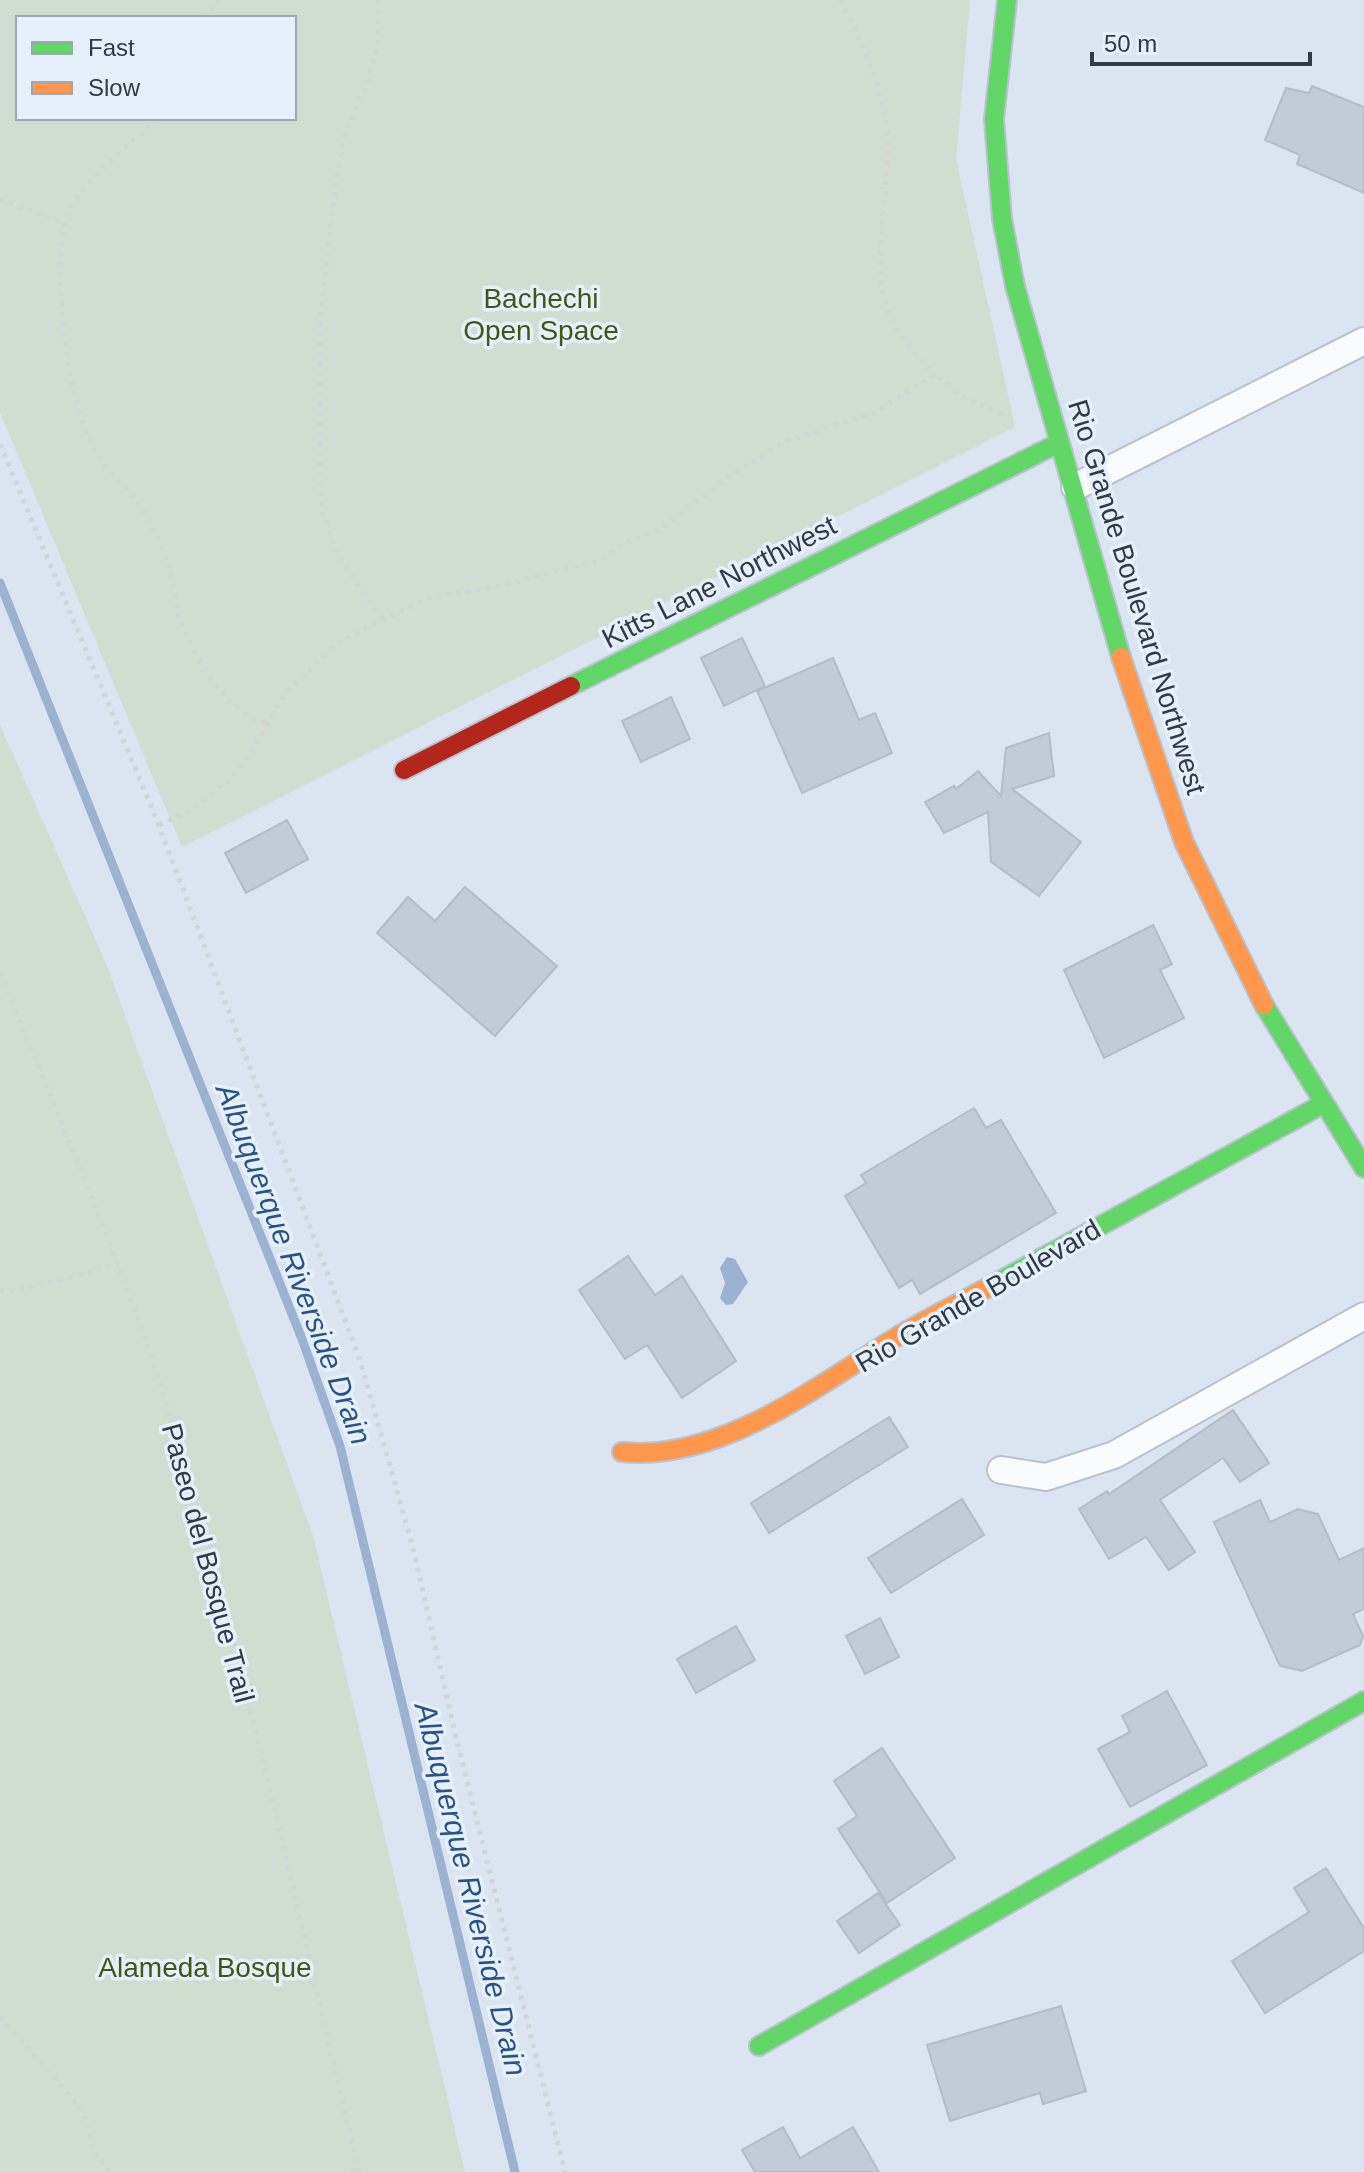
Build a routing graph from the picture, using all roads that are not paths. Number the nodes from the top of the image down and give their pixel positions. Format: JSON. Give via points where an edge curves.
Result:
{"nodes":[{"id":1,"x":1007,"y":0,"type":"edge"},
{"id":2,"x":1364,"y":341,"type":"edge"},
{"id":3,"x":1059,"y":443,"type":"junction"},
{"id":4,"x":1075,"y":487,"type":"junction"},
{"id":5,"x":404,"y":770,"type":"dead end"},
{"id":6,"x":1323,"y":1104,"type":"junction"},
{"id":7,"x":1355,"y":1134,"type":"edge"},
{"id":8,"x":1364,"y":1168,"type":"edge"},
{"id":9,"x":1364,"y":1316,"type":"edge"},
{"id":10,"x":622,"y":1452,"type":"dead end"},
{"id":11,"x":1001,"y":1470,"type":"dead end"},
{"id":12,"x":1364,"y":1701,"type":"edge"},
{"id":13,"x":759,"y":2046,"type":"dead end"}],
"edges":[{"from":1,"to":3,"type":"street","name":"Rio Grande Boulevard Northwest","via":[[994,119],[1002,219]]},
{"from":2,"to":4,"type":"street"},
{"from":3,"to":4,"type":"street","name":"Rio Grande Boulevard Northwest"},
{"from":3,"to":5,"type":"street","name":"Kitts Lane Northwest"},
{"from":4,"to":6,"type":"street","name":"Rio Grande Boulevard Northwest","via":[[1107,615],[1184,842],[1257,994]]},
{"from":6,"to":7,"type":"street","name":"Rio Grande Boulevard Northwest"},
{"from":6,"to":10,"type":"street","name":"Rio Grande Boulevard","via":[[897,1337],[819,1388],[757,1420],[687,1449],[650,1455]]},
{"from":7,"to":8,"type":"street","name":"Rio Grande Boulevard Northwest"},
{"from":9,"to":11,"type":"street","via":[[1114,1455],[1046,1477]]},
{"from":12,"to":13,"type":"street"}]}
